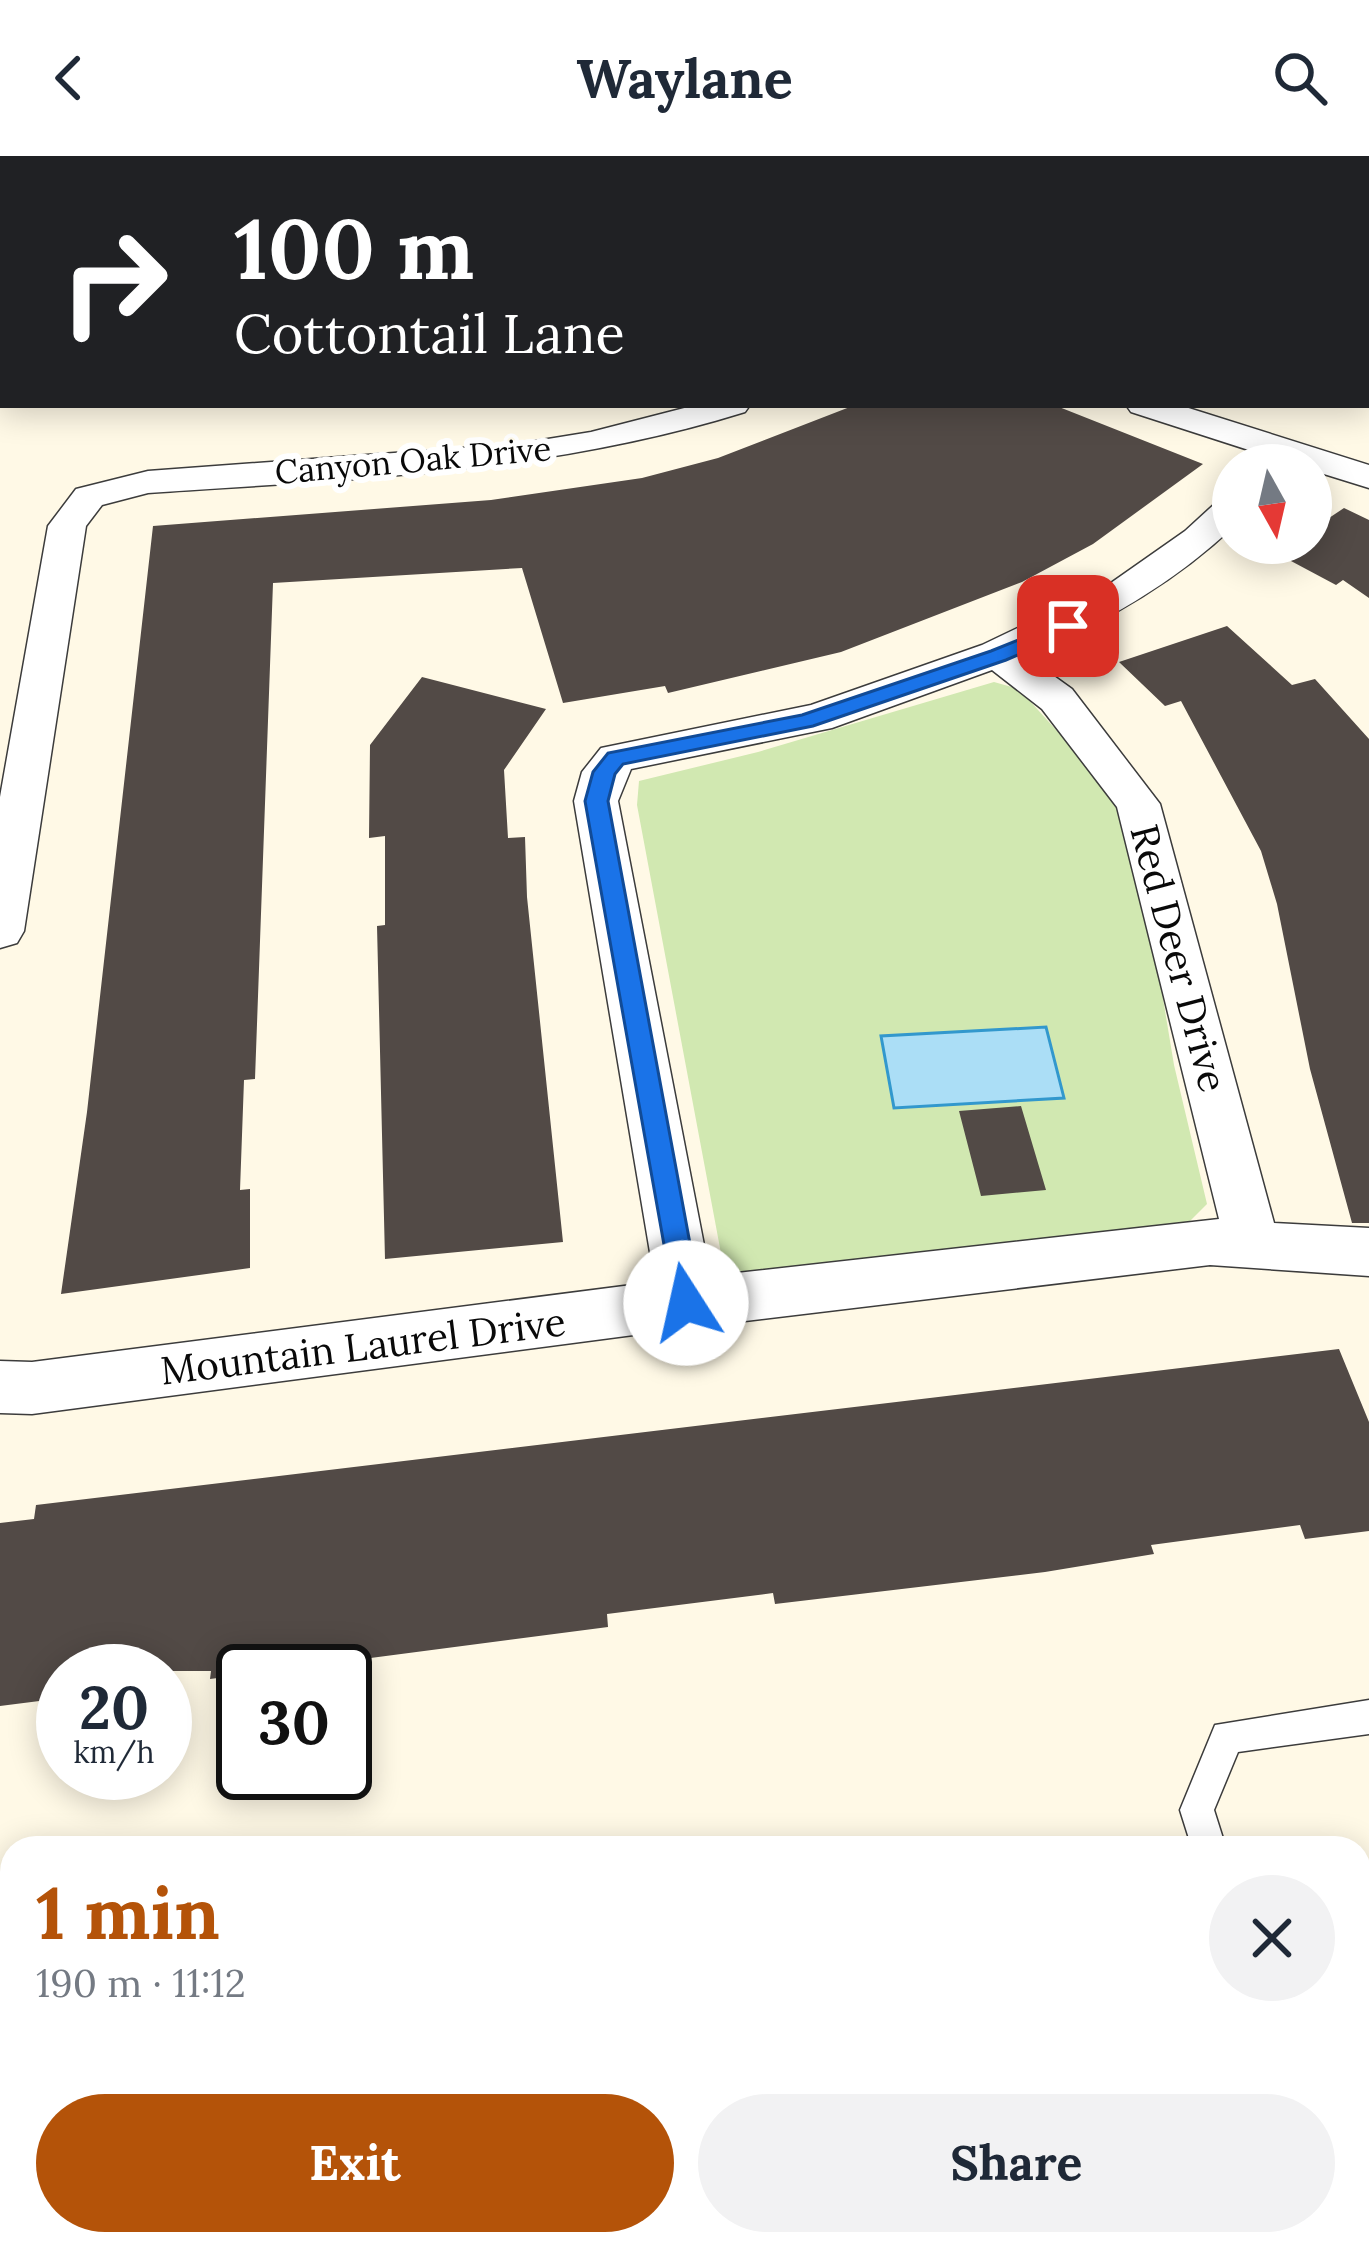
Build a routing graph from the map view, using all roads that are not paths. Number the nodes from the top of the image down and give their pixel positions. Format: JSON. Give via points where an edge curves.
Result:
{"nodes":[{"id":1,"x":722,"y":408,"type":"edge"},
{"id":2,"x":1151,"y":408,"type":"edge"},
{"id":3,"x":1245,"y":444,"type":"edge"},
{"id":4,"x":1332,"y":469,"type":"edge"},
{"id":5,"x":1369,"y":477,"type":"edge"},
{"id":6,"x":1212,"y":529,"type":"edge"},
{"id":7,"x":999,"y":656,"type":"junction"},
{"id":8,"x":0,"y":931,"type":"edge"},
{"id":9,"x":1252,"y":1242,"type":"junction"},
{"id":10,"x":1369,"y":1252,"type":"edge"},
{"id":11,"x":686,"y":1303,"type":"junction"},
{"id":12,"x":0,"y":1387,"type":"edge"},
{"id":13,"x":1369,"y":1718,"type":"edge"},
{"id":14,"x":1205,"y":1836,"type":"edge"}],
"edges":[{"from":1,"to":8,"type":"street","name":"Canyon Oak Drive","via":[[518,453],[90,493],[67,526]]},
{"from":2,"to":3,"type":"street"},
{"from":4,"to":5,"type":"street"},
{"from":6,"to":7,"type":"street","via":[[1068,626]]},
{"from":7,"to":9,"type":"street","name":"Red Deer Drive","via":[[1057,699],[1138,804]]},
{"from":7,"to":11,"type":"street","via":[[806,721],[616,758],[604,772],[596,801]]},
{"from":9,"to":10,"type":"street","name":"Mountain Laurel Drive"},
{"from":9,"to":11,"type":"street","name":"Mountain Laurel Drive"},
{"from":11,"to":12,"type":"street","name":"Mountain Laurel Drive"},
{"from":13,"to":14,"type":"lane","via":[[1227,1737],[1197,1810]]}]}
